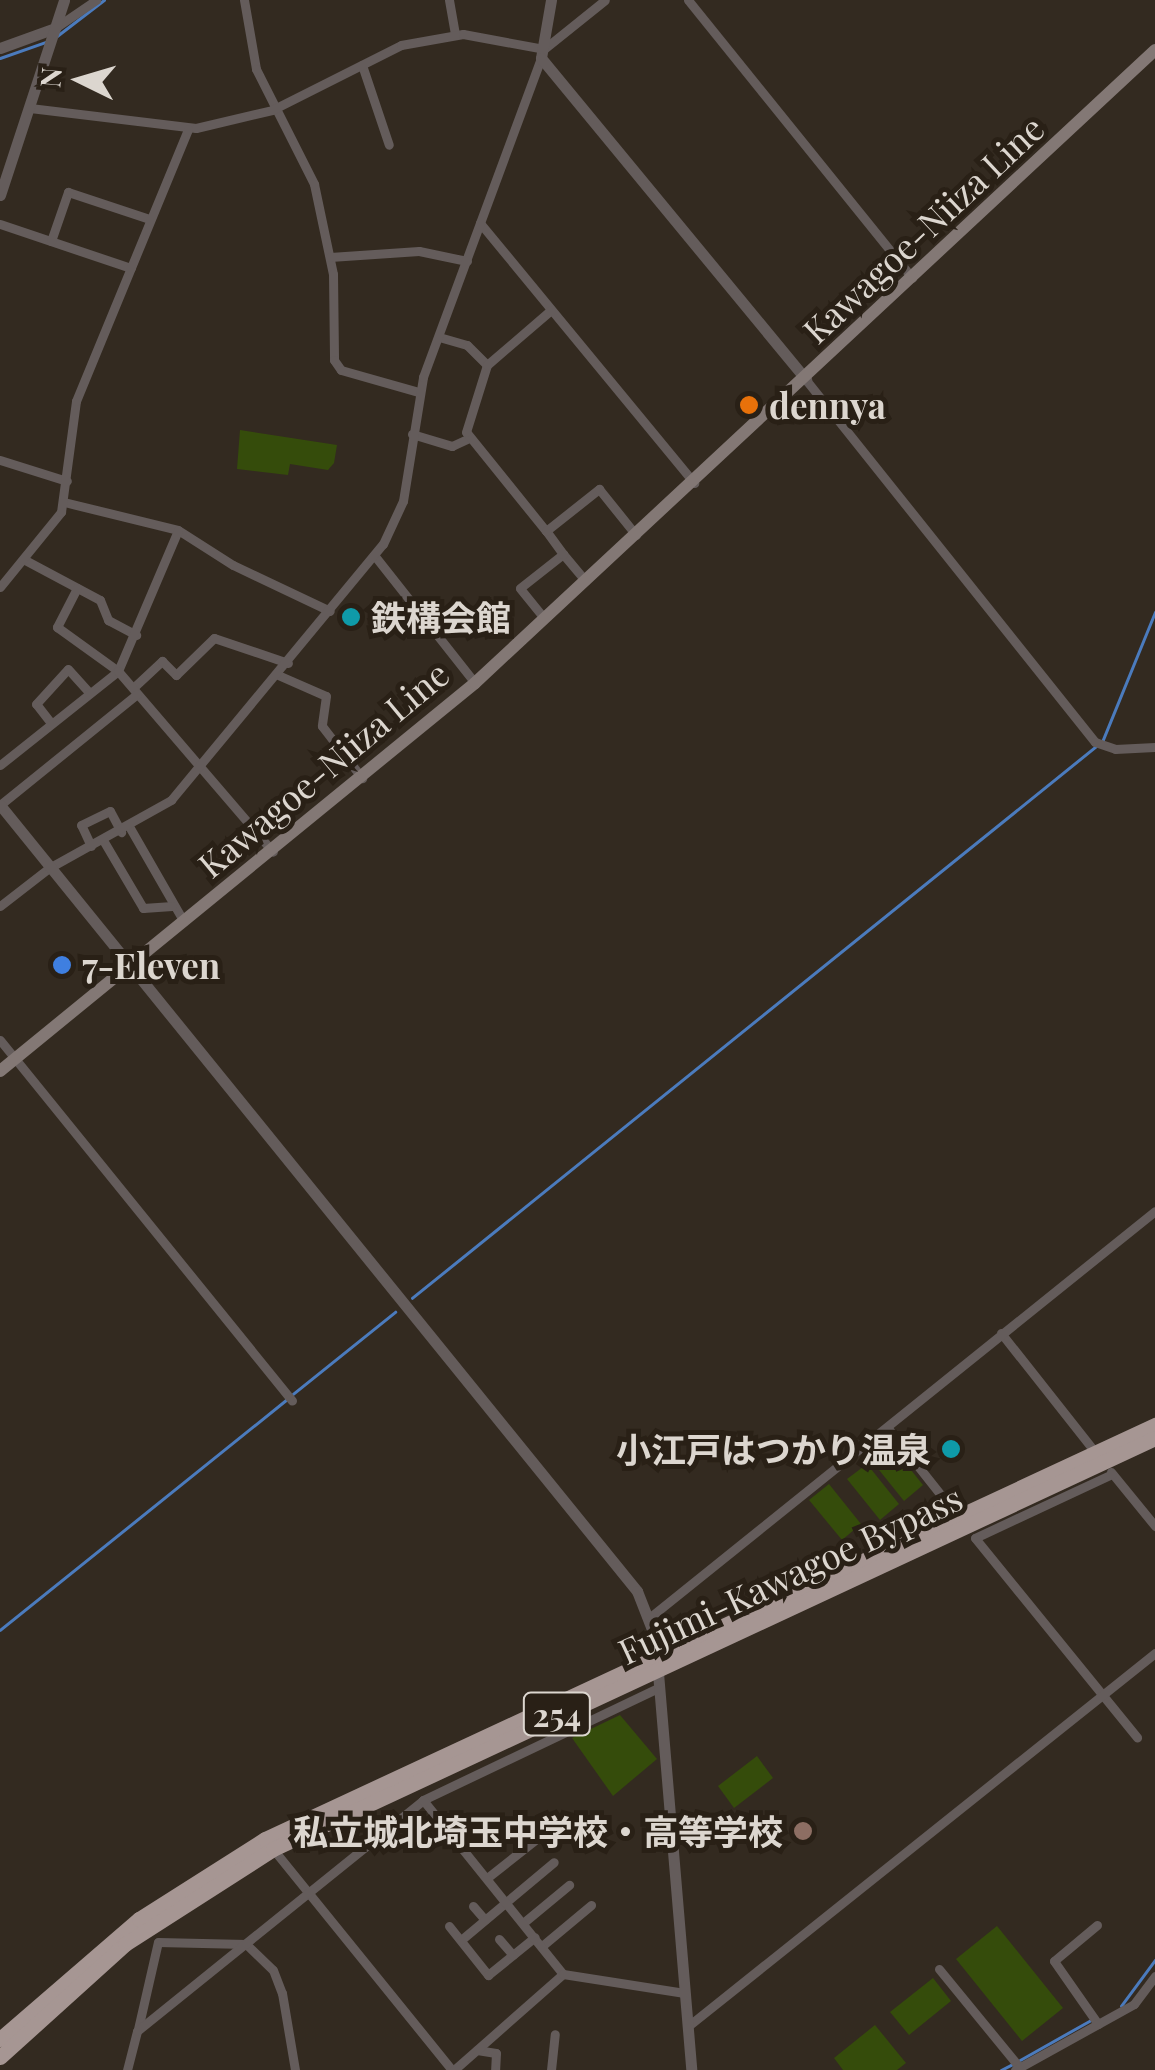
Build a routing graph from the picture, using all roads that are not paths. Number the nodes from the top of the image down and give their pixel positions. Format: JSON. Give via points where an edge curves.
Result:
{"nodes":[{"id":1,"x":64,"y":0,"type":"edge"},
{"id":2,"x":96,"y":0,"type":"edge"},
{"id":3,"x":244,"y":0,"type":"edge"},
{"id":4,"x":449,"y":0,"type":"edge"},
{"id":5,"x":551,"y":0,"type":"edge"},
{"id":6,"x":605,"y":0,"type":"edge"},
{"id":7,"x":688,"y":0,"type":"edge"},
{"id":8,"x":456,"y":34,"type":"junction"},
{"id":9,"x":52,"y":35,"type":"junction"},
{"id":10,"x":0,"y":48,"type":"edge"},
{"id":11,"x":1155,"y":50,"type":"edge"},
{"id":12,"x":543,"y":53,"type":"junction"},
{"id":13,"x":362,"y":65,"type":"junction"},
{"id":14,"x":30,"y":108,"type":"junction"},
{"id":15,"x":272,"y":110,"type":"junction"},
{"id":16,"x":188,"y":130,"type":"junction"},
{"id":17,"x":390,"y":145,"type":"dead end"},
{"id":18,"x":0,"y":195,"type":"edge"},
{"id":19,"x":149,"y":218,"type":"junction"},
{"id":20,"x":480,"y":223,"type":"junction"},
{"id":21,"x":0,"y":224,"type":"edge"},
{"id":22,"x":50,"y":241,"type":"junction"},
{"id":23,"x":330,"y":256,"type":"junction"},
{"id":24,"x":466,"y":260,"type":"junction"},
{"id":25,"x":130,"y":268,"type":"junction"},
{"id":26,"x":913,"y":280,"type":"junction"},
{"id":27,"x":551,"y":310,"type":"junction"},
{"id":28,"x":438,"y":337,"type":"junction"},
{"id":29,"x":486,"y":365,"type":"junction"},
{"id":30,"x":806,"y":380,"type":"junction"},
{"id":31,"x":419,"y":392,"type":"junction"},
{"id":32,"x":412,"y":434,"type":"junction"},
{"id":33,"x":469,"y":438,"type":"junction"},
{"id":34,"x":0,"y":460,"type":"edge"},
{"id":35,"x":67,"y":481,"type":"junction"},
{"id":36,"x":694,"y":482,"type":"junction"},
{"id":37,"x":64,"y":502,"type":"junction"},
{"id":38,"x":178,"y":530,"type":"junction"},
{"id":39,"x":546,"y":532,"type":"junction"},
{"id":40,"x":636,"y":535,"type":"junction"},
{"id":41,"x":564,"y":554,"type":"junction"},
{"id":42,"x":374,"y":555,"type":"junction"},
{"id":43,"x":24,"y":560,"type":"junction"},
{"id":44,"x":586,"y":581,"type":"junction"},
{"id":45,"x":1,"y":583,"type":"edge"},
{"id":46,"x":77,"y":588,"type":"junction"},
{"id":47,"x":330,"y":612,"type":"junction"},
{"id":48,"x":544,"y":618,"type":"junction"},
{"id":49,"x":136,"y":635,"type":"junction"},
{"id":50,"x":288,"y":663,"type":"junction"},
{"id":51,"x":118,"y":671,"type":"junction"},
{"id":52,"x":278,"y":675,"type":"junction"},
{"id":53,"x":475,"y":683,"type":"junction"},
{"id":54,"x":135,"y":691,"type":"junction"},
{"id":55,"x":89,"y":692,"type":"junction"},
{"id":56,"x":52,"y":723,"type":"junction"},
{"id":57,"x":1155,"y":747,"type":"edge"},
{"id":58,"x":0,"y":766,"type":"edge"},
{"id":59,"x":198,"y":771,"type":"junction"},
{"id":60,"x":364,"y":780,"type":"junction"},
{"id":61,"x":0,"y":805,"type":"edge"},
{"id":62,"x":126,"y":830,"type":"junction"},
{"id":63,"x":103,"y":840,"type":"junction"},
{"id":64,"x":92,"y":846,"type":"junction"},
{"id":65,"x":273,"y":852,"type":"junction"},
{"id":66,"x":49,"y":868,"type":"junction"},
{"id":67,"x":0,"y":906,"type":"edge"},
{"id":68,"x":172,"y":906,"type":"junction"},
{"id":69,"x":184,"y":922,"type":"junction"},
{"id":70,"x":128,"y":967,"type":"junction"},
{"id":71,"x":0,"y":1040,"type":"edge"},
{"id":72,"x":15,"y":1058,"type":"junction"},
{"id":73,"x":0,"y":1071,"type":"edge"},
{"id":74,"x":1155,"y":1211,"type":"edge"},
{"id":75,"x":1001,"y":1333,"type":"junction"},
{"id":76,"x":292,"y":1401,"type":"dead end"},
{"id":77,"x":1155,"y":1425,"type":"edge"},
{"id":78,"x":886,"y":1427,"type":"junction"},
{"id":79,"x":1155,"y":1438,"type":"edge"},
{"id":80,"x":1104,"y":1463,"type":"junction"},
{"id":81,"x":944,"y":1499,"type":"dead end"},
{"id":82,"x":1155,"y":1526,"type":"edge"},
{"id":83,"x":649,"y":1618,"type":"junction"},
{"id":84,"x":1155,"y":1653,"type":"edge"},
{"id":85,"x":657,"y":1660,"type":"junction"},
{"id":86,"x":658,"y":1688,"type":"junction"},
{"id":87,"x":1103,"y":1696,"type":"junction"},
{"id":88,"x":1137,"y":1737,"type":"dead end"},
{"id":89,"x":424,"y":1800,"type":"junction"},
{"id":90,"x":535,"y":1840,"type":"dead end"},
{"id":91,"x":273,"y":1849,"type":"junction"},
{"id":92,"x":554,"y":1862,"type":"dead end"},
{"id":93,"x":486,"y":1878,"type":"junction"},
{"id":94,"x":569,"y":1885,"type":"dead end"},
{"id":95,"x":309,"y":1894,"type":"junction"},
{"id":96,"x":506,"y":1902,"type":"junction"},
{"id":97,"x":591,"y":1905,"type":"dead end"},
{"id":98,"x":473,"y":1906,"type":"dead end"},
{"id":99,"x":485,"y":1920,"type":"junction"},
{"id":100,"x":523,"y":1922,"type":"junction"},
{"id":101,"x":1097,"y":1925,"type":"dead end"},
{"id":102,"x":449,"y":1926,"type":"dead end"},
{"id":103,"x":500,"y":1939,"type":"dead end"},
{"id":104,"x":461,"y":1940,"type":"junction"},
{"id":105,"x":539,"y":1942,"type":"junction"},
{"id":106,"x":246,"y":1944,"type":"junction"},
{"id":107,"x":513,"y":1955,"type":"junction"},
{"id":108,"x":939,"y":1969,"type":"dead end"},
{"id":109,"x":564,"y":1974,"type":"junction"},
{"id":110,"x":1155,"y":1976,"type":"edge"},
{"id":111,"x":1147,"y":1988,"type":"junction"},
{"id":112,"x":685,"y":1993,"type":"junction"},
{"id":113,"x":1155,"y":1997,"type":"edge"},
{"id":114,"x":1098,"y":2024,"type":"junction"},
{"id":115,"x":687,"y":2026,"type":"junction"},
{"id":116,"x":137,"y":2031,"type":"junction"},
{"id":117,"x":556,"y":2034,"type":"dead end"},
{"id":118,"x":0,"y":2039,"type":"edge"},
{"id":119,"x":476,"y":2050,"type":"junction"},
{"id":120,"x":0,"y":2056,"type":"edge"},
{"id":121,"x":1037,"y":2058,"type":"junction"},
{"id":122,"x":1018,"y":2069,"type":"edge"},
{"id":123,"x":127,"y":2070,"type":"edge"},
{"id":124,"x":295,"y":2070,"type":"edge"},
{"id":125,"x":453,"y":2070,"type":"edge"},
{"id":126,"x":495,"y":2070,"type":"edge"},
{"id":127,"x":551,"y":2070,"type":"edge"},
{"id":128,"x":691,"y":2070,"type":"edge"},
{"id":129,"x":1044,"y":2070,"type":"edge"}],
"edges":[{"from":1,"to":9,"type":"street"},
{"from":2,"to":9,"type":"street"},
{"from":3,"to":15,"type":"street","via":[[256,69]]},
{"from":4,"to":8,"type":"street"},
{"from":5,"to":12,"type":"street"},
{"from":6,"to":12,"type":"street"},
{"from":7,"to":26,"type":"street"},
{"from":8,"to":12,"type":"street"},
{"from":8,"to":13,"type":"street","via":[[402,46]]},
{"from":9,"to":10,"type":"street"},
{"from":9,"to":14,"type":"street"},
{"from":11,"to":26,"type":"main road","name":"Kawagoe-Niiza Line"},
{"from":12,"to":20,"type":"street"},
{"from":12,"to":30,"type":"street"},
{"from":13,"to":15,"type":"street"},
{"from":13,"to":17,"type":"street"},
{"from":14,"to":16,"type":"street"},
{"from":14,"to":18,"type":"street"},
{"from":15,"to":16,"type":"street"},
{"from":15,"to":23,"type":"street","via":[[305,159]]},
{"from":16,"to":19,"type":"street"},
{"from":19,"to":22,"type":"street","via":[[68,192]]},
{"from":19,"to":25,"type":"street"},
{"from":20,"to":24,"type":"street"},
{"from":20,"to":27,"type":"street"},
{"from":21,"to":22,"type":"street"},
{"from":22,"to":25,"type":"street"},
{"from":23,"to":24,"type":"street","via":[[430,252]]},
{"from":23,"to":31,"type":"street","via":[[337,366]]},
{"from":24,"to":28,"type":"street"},
{"from":25,"to":35,"type":"street","via":[[74,411]]},
{"from":26,"to":30,"type":"main road","name":"Kawagoe-Niiza Line"},
{"from":27,"to":29,"type":"street"},
{"from":27,"to":36,"type":"street"},
{"from":28,"to":29,"type":"street","via":[[467,345]]},
{"from":28,"to":31,"type":"street"},
{"from":29,"to":33,"type":"street"},
{"from":30,"to":36,"type":"main road","name":"Kawagoe-Niiza Line"},
{"from":30,"to":57,"type":"street","via":[[1095,742],[1115,749]]},
{"from":31,"to":32,"type":"street"},
{"from":32,"to":33,"type":"street","via":[[452,446]]},
{"from":32,"to":42,"type":"street","via":[[398,518]]},
{"from":33,"to":39,"type":"street"},
{"from":34,"to":35,"type":"street"},
{"from":35,"to":37,"type":"street"},
{"from":36,"to":40,"type":"main road","name":"Kawagoe-Niiza Line"},
{"from":37,"to":38,"type":"street"},
{"from":37,"to":43,"type":"street"},
{"from":38,"to":47,"type":"street"},
{"from":38,"to":49,"type":"street"},
{"from":39,"to":40,"type":"street","via":[[599,489]]},
{"from":39,"to":41,"type":"street"},
{"from":40,"to":44,"type":"main road","name":"Kawagoe-Niiza Line"},
{"from":41,"to":44,"type":"street"},
{"from":41,"to":48,"type":"street","via":[[520,588]]},
{"from":42,"to":47,"type":"street"},
{"from":42,"to":53,"type":"street"},
{"from":43,"to":45,"type":"street"},
{"from":43,"to":46,"type":"street"},
{"from":44,"to":48,"type":"main road","name":"Kawagoe-Niiza Line"},
{"from":46,"to":49,"type":"street","via":[[100,600],[108,620]]},
{"from":46,"to":51,"type":"street","via":[[58,627]]},
{"from":47,"to":50,"type":"street"},
{"from":48,"to":53,"type":"main road","name":"Kawagoe-Niiza Line"},
{"from":49,"to":51,"type":"street"},
{"from":50,"to":52,"type":"street"},
{"from":50,"to":54,"type":"street","via":[[214,638],[176,675],[162,661]]},
{"from":51,"to":54,"type":"street"},
{"from":51,"to":55,"type":"street"},
{"from":52,"to":59,"type":"street"},
{"from":52,"to":60,"type":"street","via":[[326,696],[322,726]]},
{"from":53,"to":60,"type":"main road","name":"Kawagoe-Niiza Line"},
{"from":54,"to":59,"type":"street"},
{"from":54,"to":61,"type":"street"},
{"from":55,"to":56,"type":"street"},
{"from":55,"to":56,"type":"street","via":[[68,669],[36,704]]},
{"from":56,"to":58,"type":"street"},
{"from":59,"to":62,"type":"street"},
{"from":59,"to":65,"type":"street"},
{"from":60,"to":65,"type":"main road","name":"Kawagoe-Niiza Line"},
{"from":61,"to":66,"type":"street"},
{"from":62,"to":63,"type":"street"},
{"from":62,"to":64,"type":"street","via":[[110,810],[81,825]]},
{"from":62,"to":68,"type":"street"},
{"from":63,"to":64,"type":"street"},
{"from":63,"to":68,"type":"street","via":[[143,908]]},
{"from":64,"to":66,"type":"street"},
{"from":65,"to":69,"type":"main road","name":"Kawagoe-Niiza Line"},
{"from":66,"to":67,"type":"street"},
{"from":66,"to":70,"type":"street"},
{"from":68,"to":69,"type":"street"},
{"from":69,"to":70,"type":"main road","name":"Kawagoe-Niiza Line"},
{"from":70,"to":72,"type":"main road","name":"Kawagoe-Niiza Line"},
{"from":70,"to":83,"type":"street","via":[[620,1568]]},
{"from":71,"to":72,"type":"street"},
{"from":72,"to":73,"type":"main road","name":"Kawagoe-Niiza Line"},
{"from":72,"to":76,"type":"street"},
{"from":74,"to":75,"type":"street"},
{"from":75,"to":78,"type":"street"},
{"from":75,"to":80,"type":"street"},
{"from":77,"to":80,"type":"highway","name":"Fujimi-Kawagoe Bypass","number":"254"},
{"from":78,"to":81,"type":"street"},
{"from":78,"to":83,"type":"street"},
{"from":79,"to":80,"type":"highway","name":"Fujimi-Kawagoe Bypass","number":"254"},
{"from":80,"to":82,"type":"street"},
{"from":80,"to":85,"type":"highway","name":"Fujimi-Kawagoe Bypass","number":"254"},
{"from":80,"to":87,"type":"street","via":[[975,1538]]},
{"from":83,"to":85,"type":"street"},
{"from":84,"to":87,"type":"street"},
{"from":85,"to":86,"type":"street"},
{"from":85,"to":91,"type":"highway","name":"Fujimi-Kawagoe Bypass","number":"254"},
{"from":85,"to":118,"type":"highway","name":"Fujimi-Kawagoe Bypass","number":"254","via":[[226,1861],[86,1960]]},
{"from":86,"to":89,"type":"street"},
{"from":86,"to":112,"type":"street"},
{"from":87,"to":88,"type":"street"},
{"from":87,"to":115,"type":"street"},
{"from":89,"to":93,"type":"street"},
{"from":89,"to":95,"type":"street"},
{"from":90,"to":93,"type":"street"},
{"from":91,"to":95,"type":"street"},
{"from":91,"to":120,"type":"highway","name":"Fujimi-Kawagoe Bypass","number":"254","via":[[126,1944]]},
{"from":92,"to":96,"type":"street"},
{"from":93,"to":96,"type":"street"},
{"from":94,"to":100,"type":"street"},
{"from":95,"to":106,"type":"street"},
{"from":95,"to":125,"type":"street"},
{"from":96,"to":99,"type":"street"},
{"from":96,"to":100,"type":"street"},
{"from":97,"to":105,"type":"street"},
{"from":98,"to":99,"type":"street"},
{"from":99,"to":104,"type":"street"},
{"from":100,"to":105,"type":"street"},
{"from":101,"to":114,"type":"street","via":[[1054,1961]]},
{"from":102,"to":104,"type":"street"},
{"from":103,"to":107,"type":"street"},
{"from":104,"to":107,"type":"street","via":[[488,1975]]},
{"from":105,"to":107,"type":"street"},
{"from":105,"to":109,"type":"street"},
{"from":106,"to":116,"type":"street"},
{"from":106,"to":116,"type":"street","via":[[158,1942]]},
{"from":106,"to":124,"type":"street","via":[[273,1970],[282,1993]]},
{"from":108,"to":122,"type":"street"},
{"from":109,"to":112,"type":"street"},
{"from":109,"to":119,"type":"street"},
{"from":110,"to":111,"type":"street"},
{"from":111,"to":113,"type":"street"},
{"from":111,"to":114,"type":"street"},
{"from":112,"to":115,"type":"street"},
{"from":114,"to":121,"type":"street"},
{"from":115,"to":128,"type":"street"},
{"from":116,"to":123,"type":"street"},
{"from":117,"to":127,"type":"street"},
{"from":119,"to":125,"type":"street"},
{"from":119,"to":126,"type":"street","via":[[496,2052]]},
{"from":121,"to":122,"type":"street"},
{"from":121,"to":129,"type":"street"}]}
